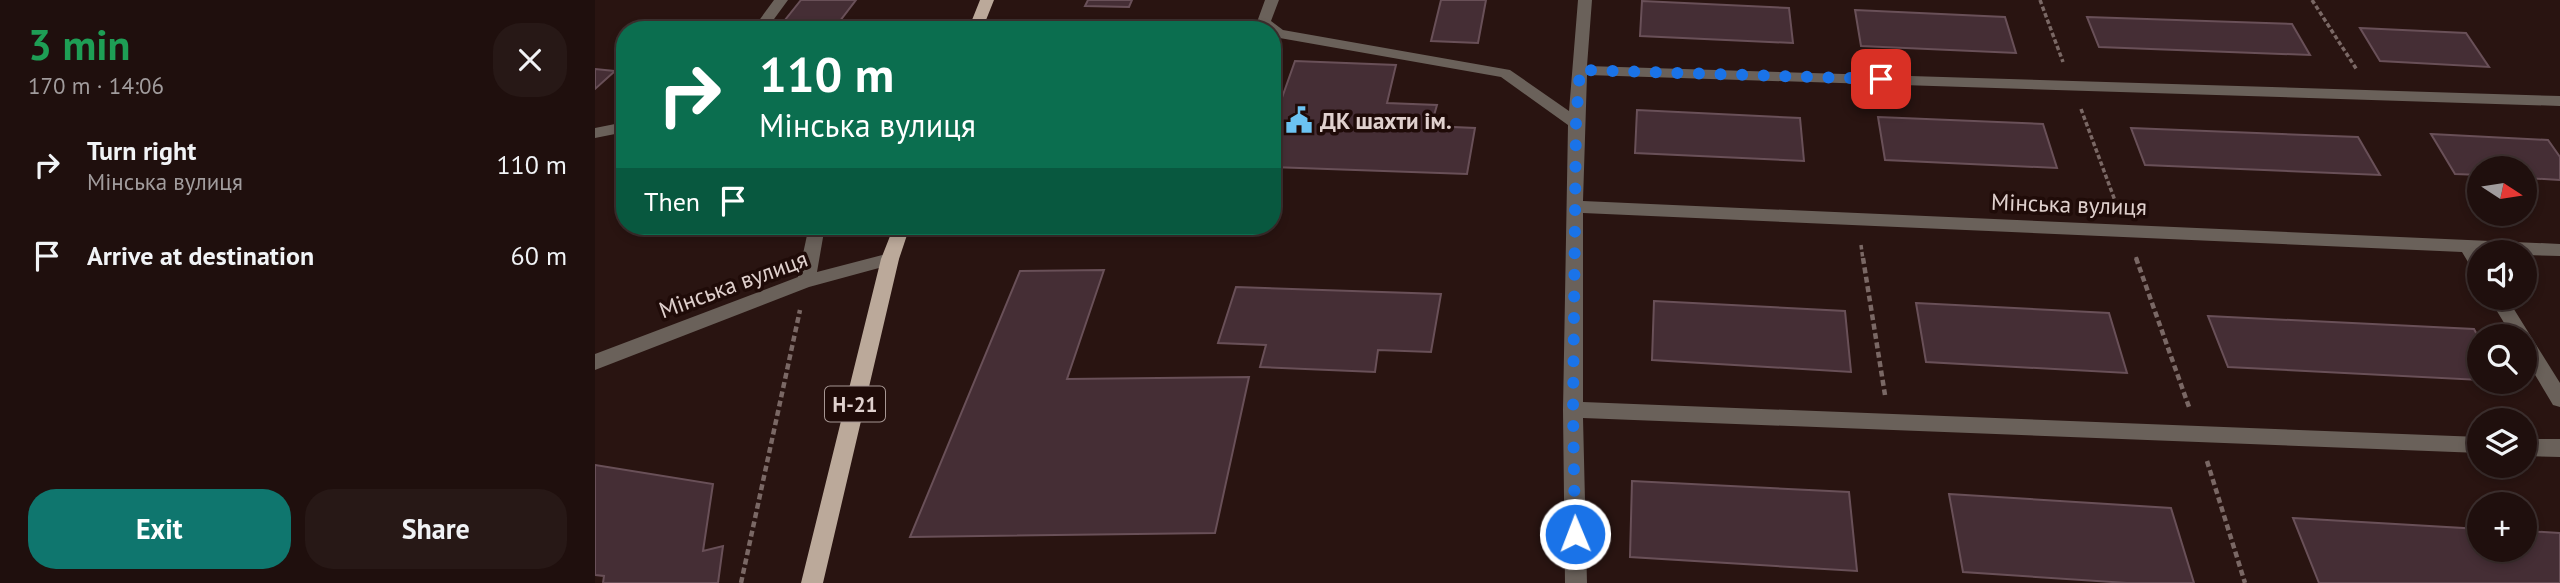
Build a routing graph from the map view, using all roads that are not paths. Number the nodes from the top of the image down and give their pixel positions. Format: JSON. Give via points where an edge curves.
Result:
{"nodes":[{"id":1,"x":781,"y":0,"type":"edge"},
{"id":2,"x":987,"y":0,"type":"edge"},
{"id":3,"x":1272,"y":0,"type":"edge"},
{"id":4,"x":1585,"y":0,"type":"edge"},
{"id":5,"x":766,"y":21,"type":"edge"},
{"id":6,"x":979,"y":21,"type":"edge"},
{"id":7,"x":1264,"y":21,"type":"edge"},
{"id":8,"x":1281,"y":38,"type":"edge"},
{"id":9,"x":1580,"y":70,"type":"junction"},
{"id":10,"x":2560,"y":101,"type":"edge"},
{"id":11,"x":1576,"y":122,"type":"junction"},
{"id":12,"x":616,"y":129,"type":"edge"},
{"id":13,"x":595,"y":133,"type":"edge"},
{"id":14,"x":1577,"y":207,"type":"junction"},
{"id":15,"x":815,"y":235,"type":"edge"},
{"id":16,"x":899,"y":235,"type":"edge"},
{"id":17,"x":2467,"y":246,"type":"edge"},
{"id":18,"x":2537,"y":249,"type":"edge"},
{"id":19,"x":2560,"y":250,"type":"edge"},
{"id":20,"x":890,"y":259,"type":"junction"},
{"id":21,"x":806,"y":281,"type":"junction"},
{"id":22,"x":595,"y":362,"type":"edge"},
{"id":23,"x":2537,"y":362,"type":"edge"},
{"id":24,"x":2560,"y":399,"type":"edge"},
{"id":25,"x":1573,"y":410,"type":"junction"},
{"id":26,"x":2467,"y":444,"type":"edge"},
{"id":27,"x":2537,"y":447,"type":"edge"},
{"id":28,"x":2560,"y":448,"type":"edge"},
{"id":29,"x":811,"y":583,"type":"edge"},
{"id":30,"x":1576,"y":583,"type":"edge"}],
"edges":[{"from":1,"to":5,"type":"street"},
{"from":2,"to":6,"type":"main road"},
{"from":3,"to":7,"type":"street"},
{"from":4,"to":9,"type":"street"},
{"from":8,"to":11,"type":"street","via":[[1505,73]]},
{"from":9,"to":10,"type":"street"},
{"from":9,"to":11,"type":"street"},
{"from":11,"to":14,"type":"street"},
{"from":12,"to":13,"type":"street"},
{"from":14,"to":17,"type":"street","name":"Мінська вулиця"},
{"from":14,"to":25,"type":"street"},
{"from":15,"to":21,"type":"street"},
{"from":16,"to":20,"type":"main road","number":"Н-21"},
{"from":18,"to":19,"type":"street","name":"Мінська вулиця"},
{"from":20,"to":21,"type":"street","name":"Мінська вулиця"},
{"from":20,"to":29,"type":"main road","number":"Н-21"},
{"from":21,"to":22,"type":"street","name":"Мінська вулиця"},
{"from":23,"to":24,"type":"street"},
{"from":25,"to":26,"type":"street"},
{"from":25,"to":30,"type":"street"},
{"from":27,"to":28,"type":"street"}]}
